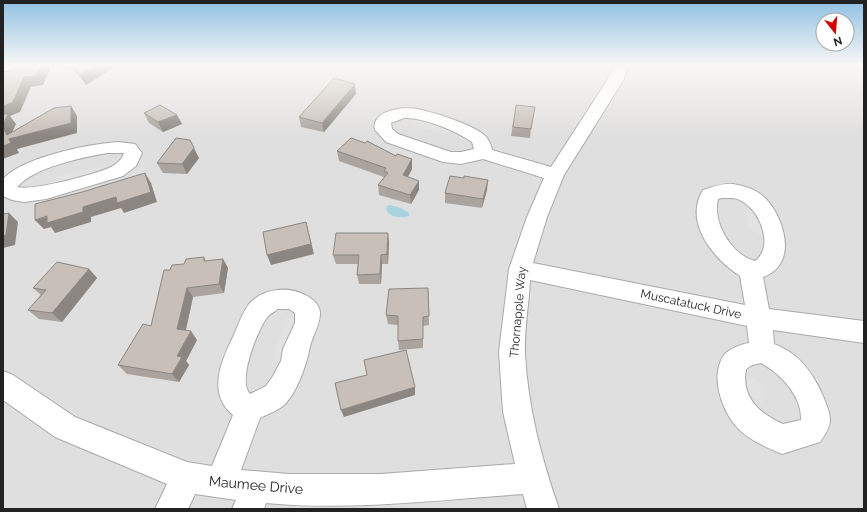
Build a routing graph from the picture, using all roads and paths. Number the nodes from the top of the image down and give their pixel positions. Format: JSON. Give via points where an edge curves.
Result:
{"nodes":[{"id":1,"x":610,"y":89,"type":"edge"},
{"id":2,"x":484,"y":153,"type":"junction"},
{"id":3,"x":555,"y":175,"type":"junction"},
{"id":4,"x":4,"y":189,"type":"edge"},
{"id":5,"x":520,"y":269,"type":"junction"},
{"id":6,"x":751,"y":271,"type":"dead end"},
{"id":7,"x":759,"y":318,"type":"junction"},
{"id":8,"x":864,"y":332,"type":"edge"},
{"id":9,"x":762,"y":351,"type":"dead end"},
{"id":10,"x":3,"y":384,"type":"edge"},
{"id":11,"x":249,"y":409,"type":"dead end"},
{"id":12,"x":188,"y":477,"type":"junction"},
{"id":13,"x":533,"y":478,"type":"junction"},
{"id":14,"x":221,"y":483,"type":"junction"},
{"id":15,"x":253,"y":498,"type":"edge"},
{"id":16,"x":171,"y":509,"type":"edge"},
{"id":17,"x":543,"y":509,"type":"edge"}],
"edges":[{"from":1,"to":3,"type":"street","name":"Thornapple Way"},
{"from":2,"to":2,"type":"street","via":[[482,144],[474,135],[421,116],[398,113],[384,120],[382,125],[382,129],[392,138],[449,158]]},
{"from":2,"to":3,"type":"street"},
{"from":3,"to":5,"type":"street","name":"Thornapple Way","via":[[537,217]]},
{"from":4,"to":4,"type":"street","via":[[24,195],[46,192],[116,172],[130,162],[133,153],[129,148],[117,147],[90,151],[21,172]]},
{"from":5,"to":7,"type":"street","name":"Muscatatuck Drive"},
{"from":5,"to":13,"type":"street","name":"Thornapple Way","via":[[512,352],[518,412]]},
{"from":6,"to":7,"type":"street"},
{"from":7,"to":8,"type":"street","name":"Muscatatuck Drive"},
{"from":7,"to":9,"type":"street"},
{"from":10,"to":12,"type":"street","name":"Maumee Drive","via":[[65,427]]},
{"from":11,"to":14,"type":"street"},
{"from":12,"to":14,"type":"street","name":"Maumee Drive"},
{"from":12,"to":16,"type":"street"},
{"from":13,"to":15,"type":"street","name":"Maumee Drive","via":[[381,489],[289,490]]},
{"from":13,"to":17,"type":"street","name":"Thornapple Way"},
{"from":14,"to":15,"type":"street","name":"Maumee Drive"}]}
